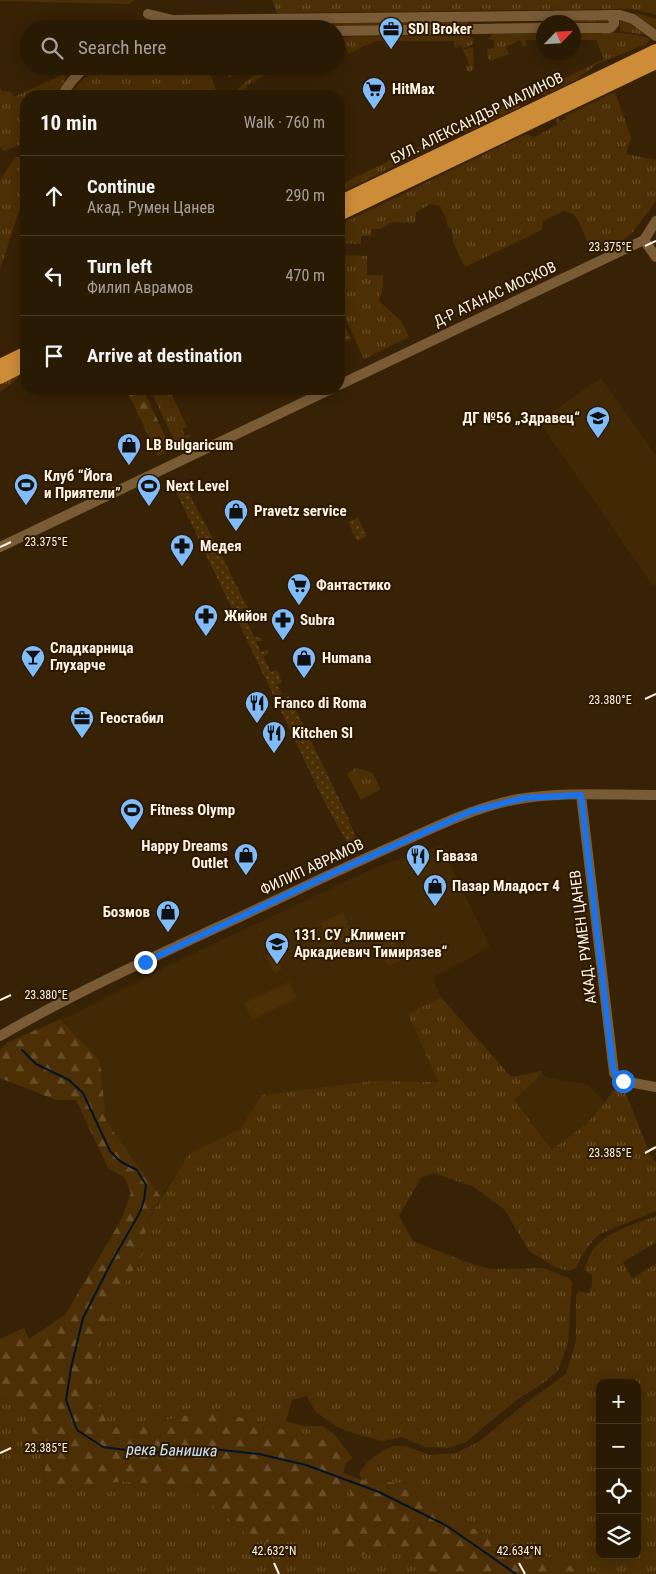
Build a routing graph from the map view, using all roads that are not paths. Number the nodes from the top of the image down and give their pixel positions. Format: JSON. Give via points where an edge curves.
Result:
{"nodes":[{"id":1,"x":148,"y":14,"type":"dead end"},
{"id":2,"x":609,"y":15,"type":"junction"},
{"id":3,"x":162,"y":20,"type":"edge"},
{"id":4,"x":345,"y":21,"type":"edge"},
{"id":5,"x":536,"y":28,"type":"edge"},
{"id":6,"x":581,"y":28,"type":"edge"},
{"id":7,"x":345,"y":31,"type":"edge"},
{"id":8,"x":656,"y":36,"type":"edge"},
{"id":9,"x":656,"y":50,"type":"edge"},
{"id":10,"x":656,"y":63,"type":"edge"},
{"id":11,"x":76,"y":75,"type":"edge"},
{"id":12,"x":66,"y":90,"type":"edge"},
{"id":13,"x":345,"y":199,"type":"edge"},
{"id":14,"x":345,"y":212,"type":"edge"},
{"id":15,"x":656,"y":221,"type":"edge"},
{"id":16,"x":644,"y":240,"type":"junction"},
{"id":17,"x":656,"y":257,"type":"edge"},
{"id":18,"x":20,"y":355,"type":"edge"},
{"id":19,"x":0,"y":365,"type":"edge"},
{"id":20,"x":20,"y":368,"type":"edge"},
{"id":21,"x":0,"y":378,"type":"edge"},
{"id":22,"x":345,"y":382,"type":"edge"},
{"id":23,"x":319,"y":395,"type":"edge"},
{"id":24,"x":0,"y":548,"type":"edge"},
{"id":25,"x":581,"y":795,"type":"junction"},
{"id":26,"x":656,"y":795,"type":"edge"},
{"id":27,"x":0,"y":1036,"type":"edge"},
{"id":28,"x":656,"y":1087,"type":"edge"}],
"edges":[{"from":1,"to":3,"type":"street"},
{"from":2,"to":4,"type":"street"},
{"from":2,"to":6,"type":"street","via":[[614,19],[610,28]]},
{"from":2,"to":8,"type":"street","via":[[629,17]]},
{"from":5,"to":7,"type":"street"},
{"from":9,"to":13,"type":"main road","name":"БУЛ. АЛЕКСАНДЪР МАЛИНОВ"},
{"from":10,"to":14,"type":"main road","name":"БУЛ. АЛЕКСАНДЪР МАЛИНОВ"},
{"from":11,"to":12,"type":"street"},
{"from":15,"to":16,"type":"street"},
{"from":16,"to":17,"type":"street"},
{"from":16,"to":22,"type":"street","name":"Д-Р АТАНАС МОСКОВ"},
{"from":18,"to":19,"type":"main road"},
{"from":20,"to":21,"type":"main road"},
{"from":23,"to":24,"type":"street"},
{"from":25,"to":26,"type":"street","name":"ФИЛИП АВРАМОВ"},
{"from":25,"to":27,"type":"street","name":"ФИЛИП АВРАМОВ","via":[[512,800],[461,816],[48,1008]]},
{"from":25,"to":28,"type":"street","name":"АКАД. РУМЕН ЦАНЕВ","via":[[613,1068],[623,1081]]}]}
